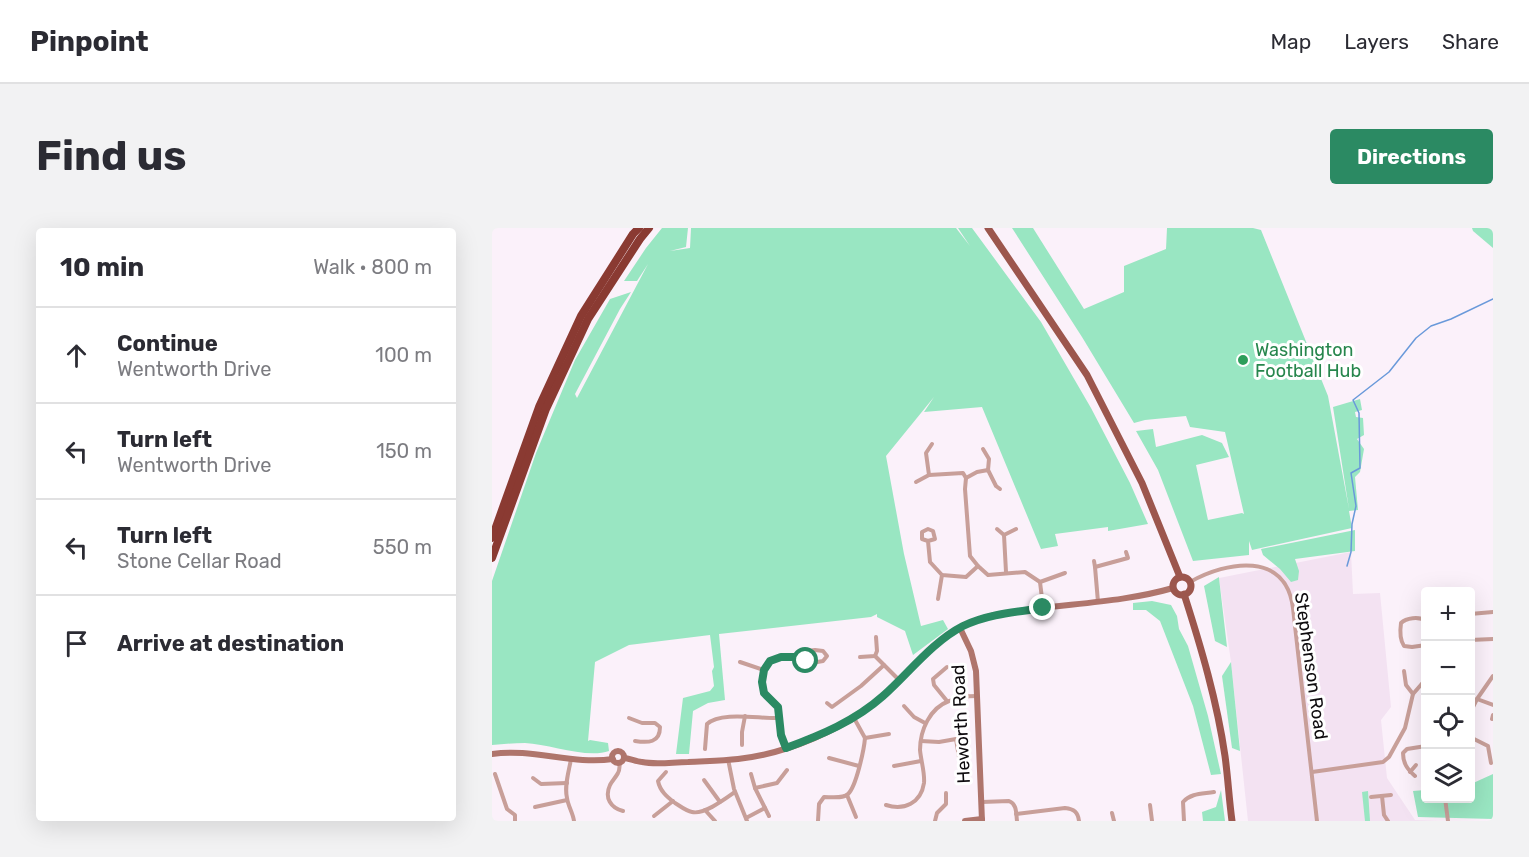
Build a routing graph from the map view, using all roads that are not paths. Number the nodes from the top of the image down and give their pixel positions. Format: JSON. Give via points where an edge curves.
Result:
{"nodes":[{"id":1,"x":639,"y":228,"type":"edge"},
{"id":2,"x":649,"y":228,"type":"edge"},
{"id":3,"x":988,"y":228,"type":"edge"},
{"id":4,"x":932,"y":444,"type":"dead end"},
{"id":5,"x":983,"y":449,"type":"dead end"},
{"id":6,"x":988,"y":470,"type":"junction"},
{"id":7,"x":929,"y":475,"type":"junction"},
{"id":8,"x":966,"y":478,"type":"junction"},
{"id":9,"x":916,"y":482,"type":"dead end"},
{"id":10,"x":1000,"y":489,"type":"dead end"},
{"id":11,"x":997,"y":528,"type":"dead end"},
{"id":12,"x":1016,"y":530,"type":"dead end"},
{"id":13,"x":1004,"y":535,"type":"junction"},
{"id":14,"x":492,"y":538,"type":"edge"},
{"id":15,"x":928,"y":541,"type":"dead end"},
{"id":16,"x":1126,"y":552,"type":"dead end"},
{"id":17,"x":492,"y":558,"type":"edge"},
{"id":18,"x":1094,"y":561,"type":"dead end"},
{"id":19,"x":978,"y":566,"type":"junction"},
{"id":20,"x":1095,"y":567,"type":"junction"},
{"id":21,"x":1006,"y":573,"type":"junction"},
{"id":22,"x":1065,"y":573,"type":"dead end"},
{"id":23,"x":942,"y":575,"type":"junction"},
{"id":24,"x":1180,"y":577,"type":"junction"},
{"id":25,"x":1040,"y":582,"type":"junction"},
{"id":26,"x":1190,"y":582,"type":"junction"},
{"id":27,"x":1173,"y":588,"type":"junction"},
{"id":28,"x":1185,"y":594,"type":"junction"},
{"id":29,"x":938,"y":599,"type":"dead end"},
{"id":30,"x":1098,"y":602,"type":"junction"},
{"id":31,"x":1043,"y":608,"type":"junction"},
{"id":32,"x":1493,"y":612,"type":"edge"},
{"id":33,"x":1475,"y":614,"type":"edge"},
{"id":34,"x":1421,"y":619,"type":"edge"},
{"id":35,"x":960,"y":628,"type":"junction"},
{"id":36,"x":876,"y":637,"type":"dead end"},
{"id":37,"x":1493,"y":639,"type":"edge"},
{"id":38,"x":1475,"y":640,"type":"edge"},
{"id":39,"x":1421,"y":646,"type":"edge"},
{"id":40,"x":875,"y":656,"type":"junction"},
{"id":41,"x":804,"y":657,"type":"junction"},
{"id":42,"x":860,"y":657,"type":"dead end"},
{"id":43,"x":740,"y":662,"type":"dead end"},
{"id":44,"x":884,"y":665,"type":"junction"},
{"id":45,"x":947,"y":667,"type":"dead end"},
{"id":46,"x":764,"y":670,"type":"junction"},
{"id":47,"x":1404,"y":671,"type":"dead end"},
{"id":48,"x":1493,"y":676,"type":"edge"},
{"id":49,"x":900,"y":681,"type":"junction"},
{"id":50,"x":1421,"y":684,"type":"edge"},
{"id":51,"x":1413,"y":694,"type":"junction"},
{"id":52,"x":977,"y":696,"type":"junction"},
{"id":53,"x":1477,"y":699,"type":"junction"},
{"id":54,"x":947,"y":701,"type":"junction"},
{"id":55,"x":827,"y":703,"type":"dead end"},
{"id":56,"x":1475,"y":703,"type":"edge"},
{"id":57,"x":1493,"y":705,"type":"edge"},
{"id":58,"x":904,"y":706,"type":"dead end"},
{"id":59,"x":745,"y":716,"type":"junction"},
{"id":60,"x":628,"y":718,"type":"dead end"},
{"id":61,"x":778,"y":718,"type":"junction"},
{"id":62,"x":854,"y":718,"type":"junction"},
{"id":63,"x":925,"y":723,"type":"junction"},
{"id":64,"x":889,"y":734,"type":"dead end"},
{"id":65,"x":866,"y":738,"type":"junction"},
{"id":66,"x":1475,"y":740,"type":"edge"},
{"id":67,"x":635,"y":741,"type":"dead end"},
{"id":68,"x":921,"y":741,"type":"junction"},
{"id":69,"x":742,"y":745,"type":"dead end"},
{"id":70,"x":1421,"y":747,"type":"edge"},
{"id":71,"x":786,"y":748,"type":"junction"},
{"id":72,"x":705,"y":749,"type":"dead end"},
{"id":73,"x":492,"y":754,"type":"edge"},
{"id":74,"x":1490,"y":756,"type":"junction"},
{"id":75,"x":959,"y":757,"type":"dead end"},
{"id":76,"x":571,"y":758,"type":"junction"},
{"id":77,"x":625,"y":758,"type":"junction"},
{"id":78,"x":829,"y":758,"type":"dead end"},
{"id":79,"x":1482,"y":758,"type":"dead end"},
{"id":80,"x":613,"y":759,"type":"junction"},
{"id":81,"x":728,"y":759,"type":"junction"},
{"id":82,"x":921,"y":761,"type":"junction"},
{"id":83,"x":620,"y":763,"type":"junction"},
{"id":84,"x":1491,"y":763,"type":"dead end"},
{"id":85,"x":1416,"y":765,"type":"dead end"},
{"id":86,"x":859,"y":766,"type":"junction"},
{"id":87,"x":894,"y":766,"type":"dead end"},
{"id":88,"x":787,"y":770,"type":"dead end"},
{"id":89,"x":666,"y":772,"type":"dead end"},
{"id":90,"x":1312,"y":772,"type":"junction"},
{"id":91,"x":1410,"y":772,"type":"junction"},
{"id":92,"x":495,"y":774,"type":"dead end"},
{"id":93,"x":751,"y":774,"type":"dead end"},
{"id":94,"x":1415,"y":776,"type":"dead end"},
{"id":95,"x":533,"y":778,"type":"dead end"},
{"id":96,"x":704,"y":780,"type":"dead end"},
{"id":97,"x":567,"y":783,"type":"junction"},
{"id":98,"x":500,"y":786,"type":"junction"},
{"id":99,"x":492,"y":788,"type":"edge"},
{"id":100,"x":755,"y":788,"type":"junction"},
{"id":101,"x":735,"y":792,"type":"junction"},
{"id":102,"x":1214,"y":792,"type":"dead end"},
{"id":103,"x":946,"y":794,"type":"dead end"},
{"id":104,"x":847,"y":795,"type":"junction"},
{"id":105,"x":1391,"y":795,"type":"dead end"},
{"id":106,"x":1382,"y":796,"type":"junction"},
{"id":107,"x":1371,"y":797,"type":"dead end"},
{"id":108,"x":567,"y":800,"type":"junction"},
{"id":109,"x":673,"y":801,"type":"junction"},
{"id":110,"x":720,"y":802,"type":"junction"},
{"id":111,"x":981,"y":802,"type":"junction"},
{"id":112,"x":1446,"y":803,"type":"edge"},
{"id":113,"x":886,"y":805,"type":"dead end"},
{"id":114,"x":1150,"y":805,"type":"dead end"},
{"id":115,"x":535,"y":807,"type":"dead end"},
{"id":116,"x":765,"y":808,"type":"junction"},
{"id":117,"x":705,"y":810,"type":"junction"},
{"id":118,"x":623,"y":811,"type":"dead end"},
{"id":119,"x":1113,"y":813,"type":"dead end"},
{"id":120,"x":1016,"y":814,"type":"junction"},
{"id":121,"x":654,"y":816,"type":"dead end"},
{"id":122,"x":769,"y":816,"type":"dead end"},
{"id":123,"x":856,"y":817,"type":"dead end"},
{"id":124,"x":746,"y":819,"type":"edge"},
{"id":125,"x":982,"y":820,"type":"edge"},
{"id":126,"x":515,"y":821,"type":"edge"},
{"id":127,"x":574,"y":821,"type":"edge"},
{"id":128,"x":715,"y":821,"type":"edge"},
{"id":129,"x":818,"y":821,"type":"edge"},
{"id":130,"x":935,"y":821,"type":"edge"},
{"id":131,"x":965,"y":821,"type":"edge"},
{"id":132,"x":1017,"y":821,"type":"edge"},
{"id":133,"x":1079,"y":821,"type":"edge"},
{"id":134,"x":1114,"y":821,"type":"edge"},
{"id":135,"x":1152,"y":821,"type":"edge"},
{"id":136,"x":1184,"y":821,"type":"edge"},
{"id":137,"x":1232,"y":821,"type":"edge"},
{"id":138,"x":1317,"y":821,"type":"edge"},
{"id":139,"x":1388,"y":821,"type":"edge"},
{"id":140,"x":1448,"y":821,"type":"edge"}],
"edges":[{"from":1,"to":14,"type":"highway","via":[[572,336],[539,407]]},
{"from":2,"to":17,"type":"highway","via":[[588,319],[546,409]]},
{"from":3,"to":24,"type":"main road","via":[[1087,375],[1142,483]]},
{"from":4,"to":7,"type":"street","via":[[924,452]]},
{"from":5,"to":6,"type":"street","via":[[989,459]]},
{"from":6,"to":8,"type":"street"},
{"from":6,"to":10,"type":"street"},
{"from":7,"to":8,"type":"street","via":[[963,473]]},
{"from":7,"to":9,"type":"street"},
{"from":8,"to":19,"type":"street","via":[[970,556]]},
{"from":11,"to":13,"type":"street"},
{"from":12,"to":13,"type":"street"},
{"from":13,"to":21,"type":"street"},
{"from":15,"to":23,"type":"street","via":[[930,562]]},
{"from":16,"to":20,"type":"street","via":[[1128,558]]},
{"from":18,"to":20,"type":"street"},
{"from":19,"to":21,"type":"street","via":[[988,574]]},
{"from":19,"to":23,"type":"street","via":[[966,577]]},
{"from":20,"to":30,"type":"street"},
{"from":21,"to":25,"type":"street","via":[[1025,572]]},
{"from":22,"to":25,"type":"street"},
{"from":23,"to":29,"type":"street"},
{"from":24,"to":26,"type":"main road"},
{"from":24,"to":27,"type":"main road"},
{"from":25,"to":31,"type":"street"},
{"from":26,"to":28,"type":"main road"},
{"from":26,"to":90,"type":"street","name":"Stephenson Road","via":[[1234,566],[1256,565],[1283,582],[1292,602]]},
{"from":27,"to":28,"type":"main road","via":[[1178,594]]},
{"from":27,"to":30,"type":"street"},
{"from":28,"to":137,"type":"main road","via":[[1215,706]]},
{"from":30,"to":31,"type":"street"},
{"from":31,"to":35,"type":"street","via":[[989,616]]},
{"from":32,"to":33,"type":"street"},
{"from":34,"to":39,"type":"street","via":[[1405,620],[1400,627],[1404,646]]},
{"from":35,"to":49,"type":"street"},
{"from":35,"to":52,"type":"street","name":"Heworth Road","via":[[974,660]]},
{"from":36,"to":40,"type":"street"},
{"from":37,"to":38,"type":"street"},
{"from":40,"to":42,"type":"street"},
{"from":40,"to":44,"type":"street"},
{"from":41,"to":41,"type":"street","via":[[807,651],[815,650],[827,656],[812,663]]},
{"from":41,"to":46,"type":"street","via":[[781,657],[770,661]]},
{"from":43,"to":46,"type":"street"},
{"from":44,"to":49,"type":"street"},
{"from":44,"to":55,"type":"street","via":[[832,707]]},
{"from":45,"to":54,"type":"street","via":[[933,679]]},
{"from":46,"to":61,"type":"street","via":[[764,693],[778,707]]},
{"from":47,"to":51,"type":"street","via":[[1406,685]]},
{"from":48,"to":53,"type":"street"},
{"from":49,"to":62,"type":"street"},
{"from":50,"to":51,"type":"street"},
{"from":51,"to":90,"type":"street","via":[[1405,728],[1383,762]]},
{"from":52,"to":54,"type":"street"},
{"from":52,"to":111,"type":"street","name":"Heworth Road"},
{"from":53,"to":56,"type":"street"},
{"from":53,"to":57,"type":"street"},
{"from":54,"to":63,"type":"street"},
{"from":58,"to":63,"type":"street"},
{"from":59,"to":61,"type":"street"},
{"from":59,"to":69,"type":"street"},
{"from":59,"to":72,"type":"street","via":[[712,719],[707,724]]},
{"from":60,"to":67,"type":"street","via":[[660,727],[656,739]]},
{"from":61,"to":71,"type":"street"},
{"from":62,"to":65,"type":"street"},
{"from":62,"to":71,"type":"street"},
{"from":63,"to":68,"type":"street"},
{"from":64,"to":65,"type":"street"},
{"from":65,"to":86,"type":"street"},
{"from":66,"to":74,"type":"street","via":[[1488,746]]},
{"from":68,"to":75,"type":"street","via":[[956,739]]},
{"from":68,"to":82,"type":"street"},
{"from":70,"to":91,"type":"street","via":[[1403,753]]},
{"from":71,"to":81,"type":"street"},
{"from":73,"to":76,"type":"street","via":[[512,752]]},
{"from":74,"to":79,"type":"street"},
{"from":74,"to":84,"type":"street"},
{"from":76,"to":80,"type":"street"},
{"from":76,"to":97,"type":"street"},
{"from":77,"to":80,"type":"street","via":[[619,751]]},
{"from":77,"to":81,"type":"street","via":[[643,763]]},
{"from":77,"to":83,"type":"street"},
{"from":78,"to":86,"type":"street"},
{"from":80,"to":83,"type":"street"},
{"from":81,"to":101,"type":"street"},
{"from":82,"to":87,"type":"street"},
{"from":82,"to":113,"type":"street","via":[[924,781],[915,800],[907,806]]},
{"from":83,"to":118,"type":"street","via":[[607,793],[615,809]]},
{"from":85,"to":91,"type":"street"},
{"from":86,"to":104,"type":"street"},
{"from":88,"to":100,"type":"street","via":[[777,783]]},
{"from":89,"to":109,"type":"street","via":[[658,781],[660,789]]},
{"from":90,"to":138,"type":"street","name":"Stephenson Road"},
{"from":91,"to":94,"type":"street"},
{"from":92,"to":98,"type":"street"},
{"from":93,"to":100,"type":"street"},
{"from":95,"to":97,"type":"street","via":[[542,784]]},
{"from":96,"to":110,"type":"street"},
{"from":97,"to":108,"type":"street"},
{"from":98,"to":99,"type":"street"},
{"from":98,"to":126,"type":"street"},
{"from":100,"to":116,"type":"street"},
{"from":101,"to":110,"type":"street"},
{"from":101,"to":124,"type":"street"},
{"from":102,"to":136,"type":"street","via":[[1186,799],[1182,807]]},
{"from":103,"to":130,"type":"street","via":[[946,804]]},
{"from":104,"to":123,"type":"street"},
{"from":104,"to":129,"type":"street","via":[[824,797],[819,804]]},
{"from":105,"to":106,"type":"street"},
{"from":106,"to":107,"type":"street"},
{"from":106,"to":139,"type":"street"},
{"from":108,"to":115,"type":"street"},
{"from":108,"to":127,"type":"street"},
{"from":109,"to":117,"type":"street","via":[[690,812]]},
{"from":109,"to":121,"type":"street"},
{"from":110,"to":117,"type":"street"},
{"from":111,"to":120,"type":"street","via":[[1009,801],[1015,805]]},
{"from":111,"to":125,"type":"street","name":"Heworth Road"},
{"from":112,"to":140,"type":"street"},
{"from":114,"to":135,"type":"street"},
{"from":116,"to":122,"type":"street"},
{"from":116,"to":124,"type":"street"},
{"from":117,"to":128,"type":"street"},
{"from":119,"to":134,"type":"street"},
{"from":120,"to":132,"type":"street"},
{"from":120,"to":133,"type":"street","via":[[1071,808]]},
{"from":125,"to":131,"type":"street"}]}
